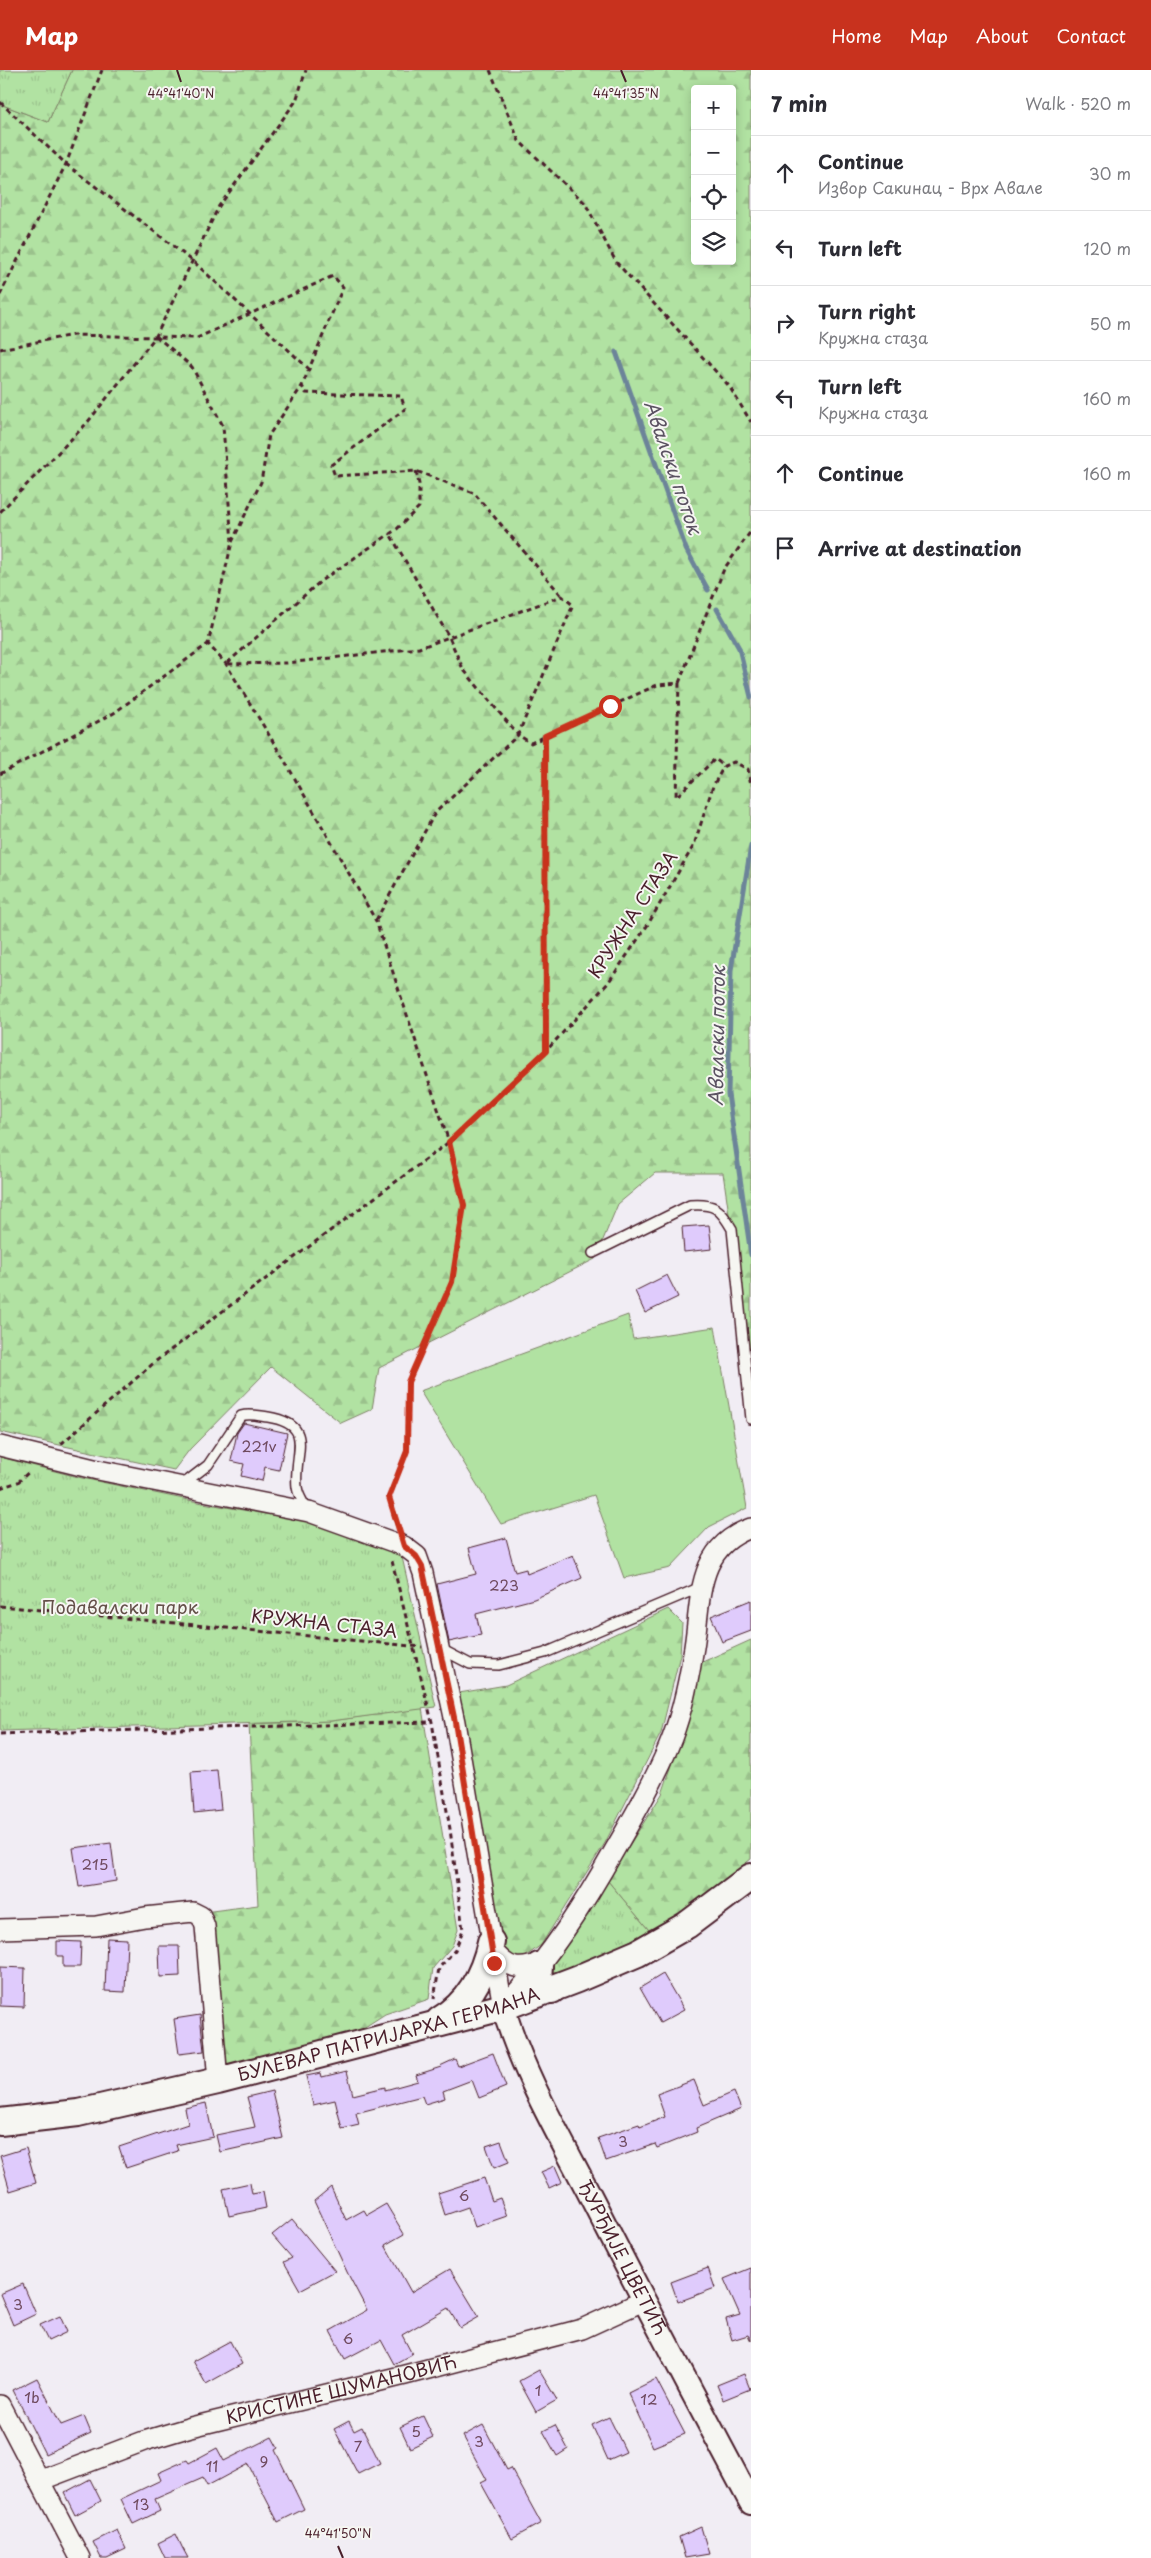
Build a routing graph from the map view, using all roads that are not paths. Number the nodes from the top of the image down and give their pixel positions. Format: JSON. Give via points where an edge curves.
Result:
{"nodes":[{"id":1,"x":593,"y":1253,"type":"dead end"},
{"id":2,"x":751,"y":1419,"type":"edge"},
{"id":3,"x":0,"y":1446,"type":"edge"},
{"id":4,"x":179,"y":1486,"type":"junction"},
{"id":5,"x":308,"y":1512,"type":"junction"},
{"id":6,"x":751,"y":1528,"type":"edge"},
{"id":7,"x":701,"y":1587,"type":"junction"},
{"id":8,"x":441,"y":1649,"type":"junction"},
{"id":9,"x":751,"y":1877,"type":"edge"},
{"id":10,"x":0,"y":1929,"type":"edge"},
{"id":11,"x":492,"y":1945,"type":"junction"},
{"id":12,"x":541,"y":1964,"type":"junction"},
{"id":13,"x":552,"y":1990,"type":"junction"},
{"id":14,"x":503,"y":2007,"type":"junction"},
{"id":15,"x":430,"y":2017,"type":"junction"},
{"id":16,"x":218,"y":2081,"type":"junction"},
{"id":17,"x":0,"y":2122,"type":"edge"},
{"id":18,"x":643,"y":2301,"type":"junction"},
{"id":19,"x":0,"y":2405,"type":"edge"},
{"id":20,"x":39,"y":2481,"type":"junction"},
{"id":21,"x":751,"y":2503,"type":"edge"},
{"id":22,"x":80,"y":2558,"type":"edge"}],
"edges":[{"from":1,"to":2,"type":"lane","via":[[690,1205],[706,1204],[717,1208],[732,1229]]},
{"from":3,"to":4,"type":"street"},
{"from":4,"to":5,"type":"street"},
{"from":4,"to":5,"type":"lane","via":[[208,1466],[241,1416],[249,1414],[285,1420],[294,1427],[299,1439],[297,1489]]},
{"from":5,"to":8,"type":"street","via":[[404,1546],[416,1556],[422,1566]]},
{"from":6,"to":7,"type":"street","via":[[739,1533],[717,1552],[706,1570]]},
{"from":7,"to":8,"type":"lane","via":[[545,1653],[500,1665],[470,1664]]},
{"from":7,"to":12,"type":"street","via":[[694,1652],[682,1708],[669,1747],[647,1794],[573,1922]]},
{"from":8,"to":11,"type":"street"},
{"from":9,"to":13,"type":"main road","name":"БУЛЕВАР ПАТРИЈАРХА ГЕРМАНА","via":[[687,1925],[638,1954]]},
{"from":10,"to":16,"type":"street","via":[[96,1926],[193,1912],[201,1916],[206,1926]]},
{"from":11,"to":12,"type":"street","via":[[501,1960],[514,1968]]},
{"from":11,"to":14,"type":"street"},
{"from":11,"to":15,"type":"main road","via":[[470,1994],[444,2018]]},
{"from":12,"to":13,"type":"main road","via":[[538,1981]]},
{"from":12,"to":14,"type":"street"},
{"from":13,"to":14,"type":"main road","name":"БУЛЕВАР ПАТРИЈАРХА ГЕРМАНА"},
{"from":14,"to":15,"type":"main road","name":"БУЛЕВАР ПАТРИЈАРХА ГЕРМАНА"},
{"from":14,"to":18,"type":"street","name":"ЂУРЂИЈЕ ЦВЕТИЋ","via":[[512,2038],[546,2110]]},
{"from":15,"to":16,"type":"main road","name":"БУЛЕВАР ПАТРИЈАРХА ГЕРМАНА"},
{"from":16,"to":17,"type":"main road","name":"БУЛЕВАР ПАТРИЈАРХА ГЕРМАНА","via":[[78,2113]]},
{"from":18,"to":20,"type":"street","name":"КРИСТИНЕ ШУМАНОВИЋ","via":[[582,2329],[191,2427],[144,2441]]},
{"from":18,"to":21,"type":"street","name":"ЂУРЂИЈЕ ЦВЕТИЋ"},
{"from":19,"to":20,"type":"street"},
{"from":20,"to":22,"type":"street"}]}
